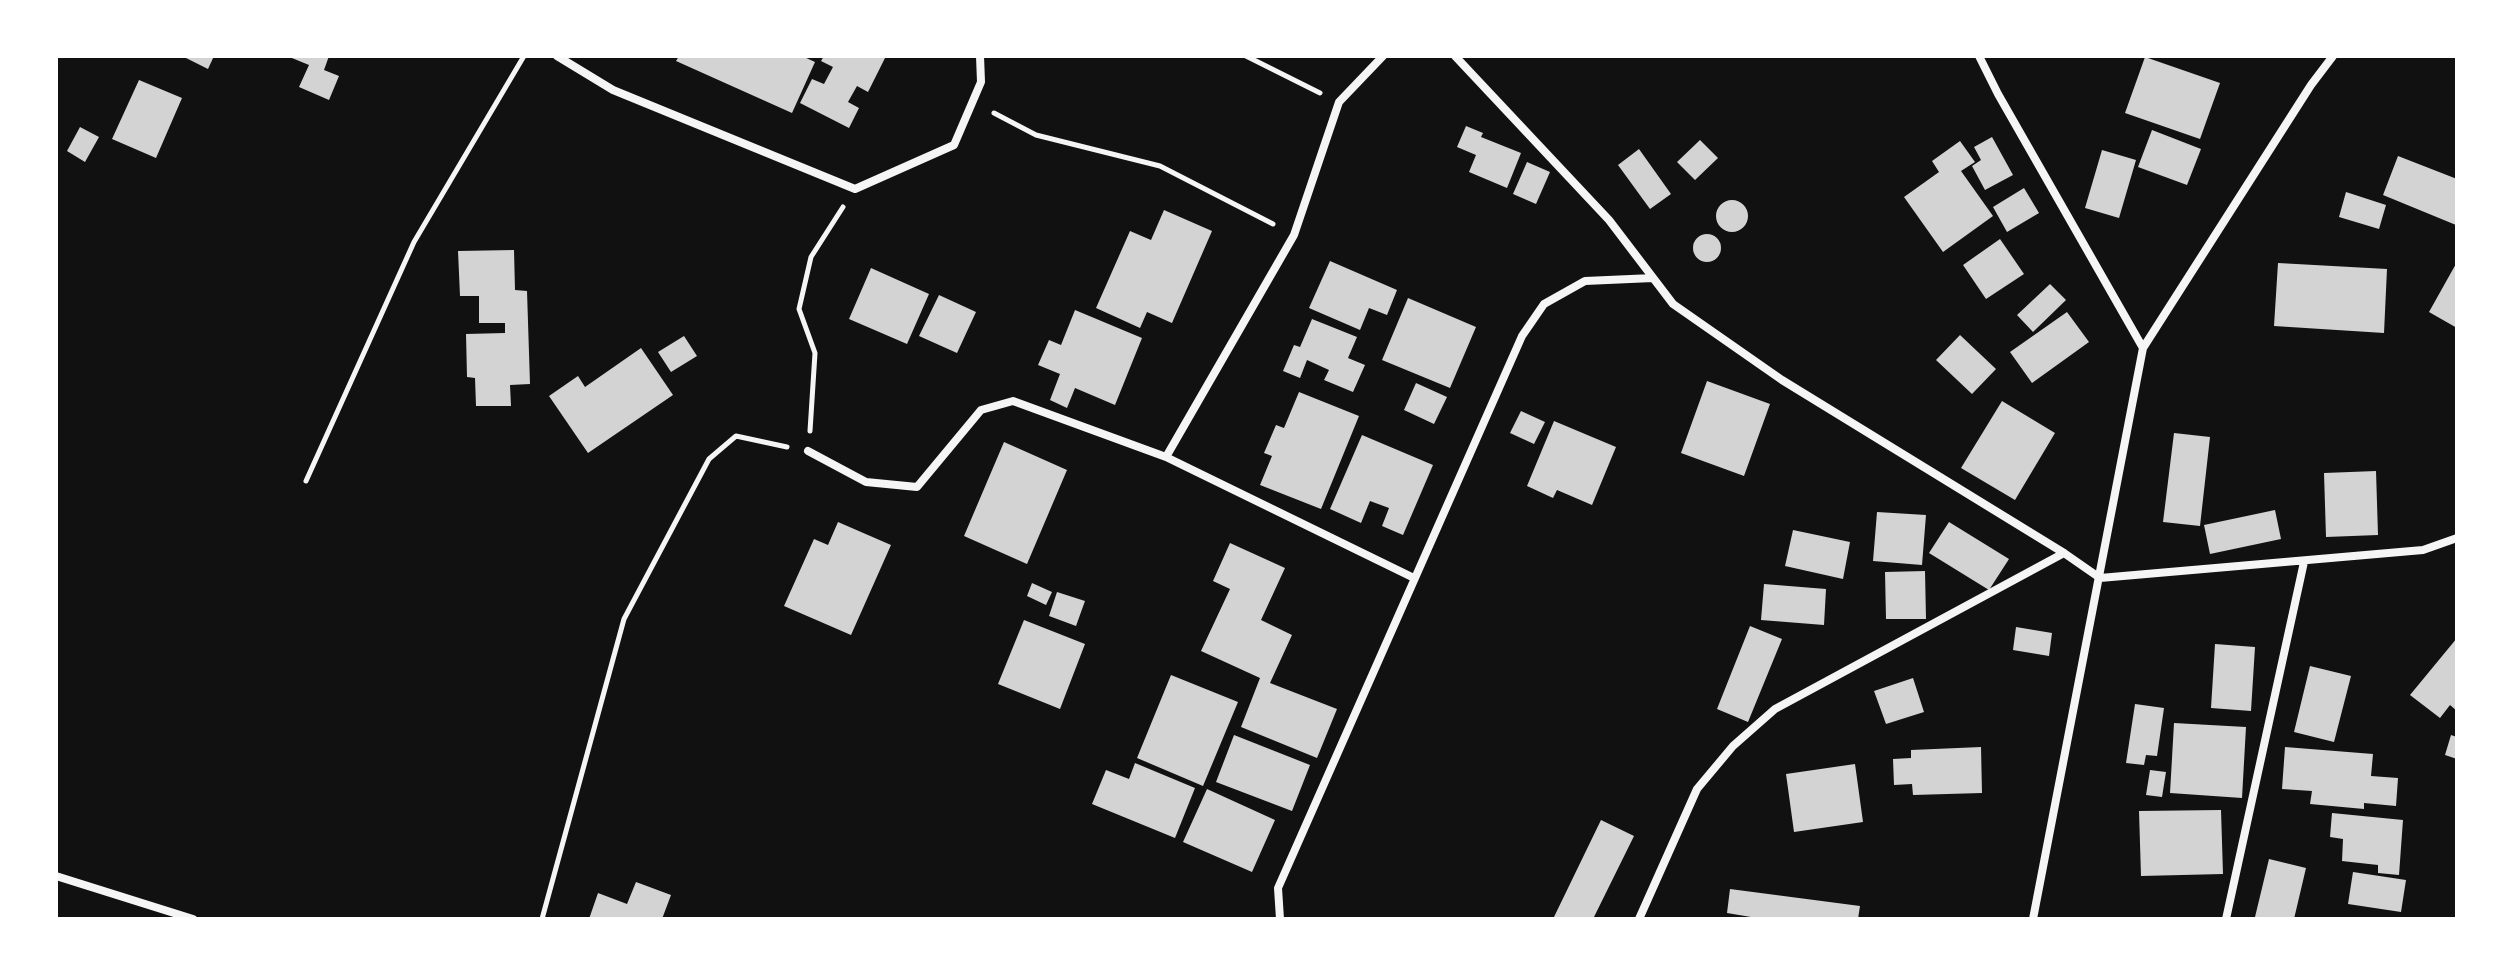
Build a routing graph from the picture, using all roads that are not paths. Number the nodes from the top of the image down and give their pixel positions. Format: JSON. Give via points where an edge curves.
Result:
{"nodes":[{"id":1,"x":557,"y":56,"type":"edge"},
{"id":2,"x":980,"y":56,"type":"edge"},
{"id":3,"x":1383,"y":56,"type":"edge"},
{"id":4,"x":1455,"y":56,"type":"edge"},
{"id":5,"x":1979,"y":56,"type":"edge"},
{"id":6,"x":2333,"y":56,"type":"edge"},
{"id":7,"x":1653,"y":278,"type":"junction"},
{"id":8,"x":2143,"y":348,"type":"junction"},
{"id":9,"x":808,"y":451,"type":"road end"},
{"id":10,"x":1166,"y":457,"type":"junction"},
{"id":11,"x":2457,"y":538,"type":"edge"},
{"id":12,"x":2064,"y":553,"type":"junction"},
{"id":13,"x":2304,"y":562,"type":"junction"},
{"id":14,"x":1414,"y":578,"type":"junction"},
{"id":15,"x":2100,"y":578,"type":"junction"},
{"id":16,"x":56,"y":876,"type":"edge"},
{"id":17,"x":193,"y":919,"type":"edge"},
{"id":18,"x":1280,"y":919,"type":"edge"},
{"id":19,"x":1639,"y":919,"type":"edge"},
{"id":20,"x":2033,"y":919,"type":"edge"},
{"id":21,"x":2226,"y":919,"type":"edge"}],
"edges":[{"from":1,"to":2,"type":"street","via":[[613,90],[855,189],[954,145],[981,82]]},
{"from":3,"to":10,"type":"street","via":[[1339,102],[1294,235]]},
{"from":4,"to":7,"type":"street","via":[[1609,220]]},
{"from":5,"to":8,"type":"street"},
{"from":6,"to":8,"type":"street"},
{"from":7,"to":12,"type":"street","via":[[1673,304],[1782,380]]},
{"from":7,"to":14,"type":"street","via":[[1585,281],[1544,304],[1522,336]]},
{"from":8,"to":15,"type":"street"},
{"from":9,"to":10,"type":"street","via":[[866,482],[917,487],[981,410],[1013,401]]},
{"from":10,"to":14,"type":"street"},
{"from":11,"to":13,"type":"street","via":[[2423,550]]},
{"from":12,"to":15,"type":"street"},
{"from":12,"to":19,"type":"street","via":[[1775,709],[1733,746],[1697,789]]},
{"from":13,"to":15,"type":"street"},
{"from":13,"to":21,"type":"street"},
{"from":14,"to":18,"type":"street","via":[[1278,888]]},
{"from":15,"to":20,"type":"street"},
{"from":16,"to":17,"type":"street"}]}
